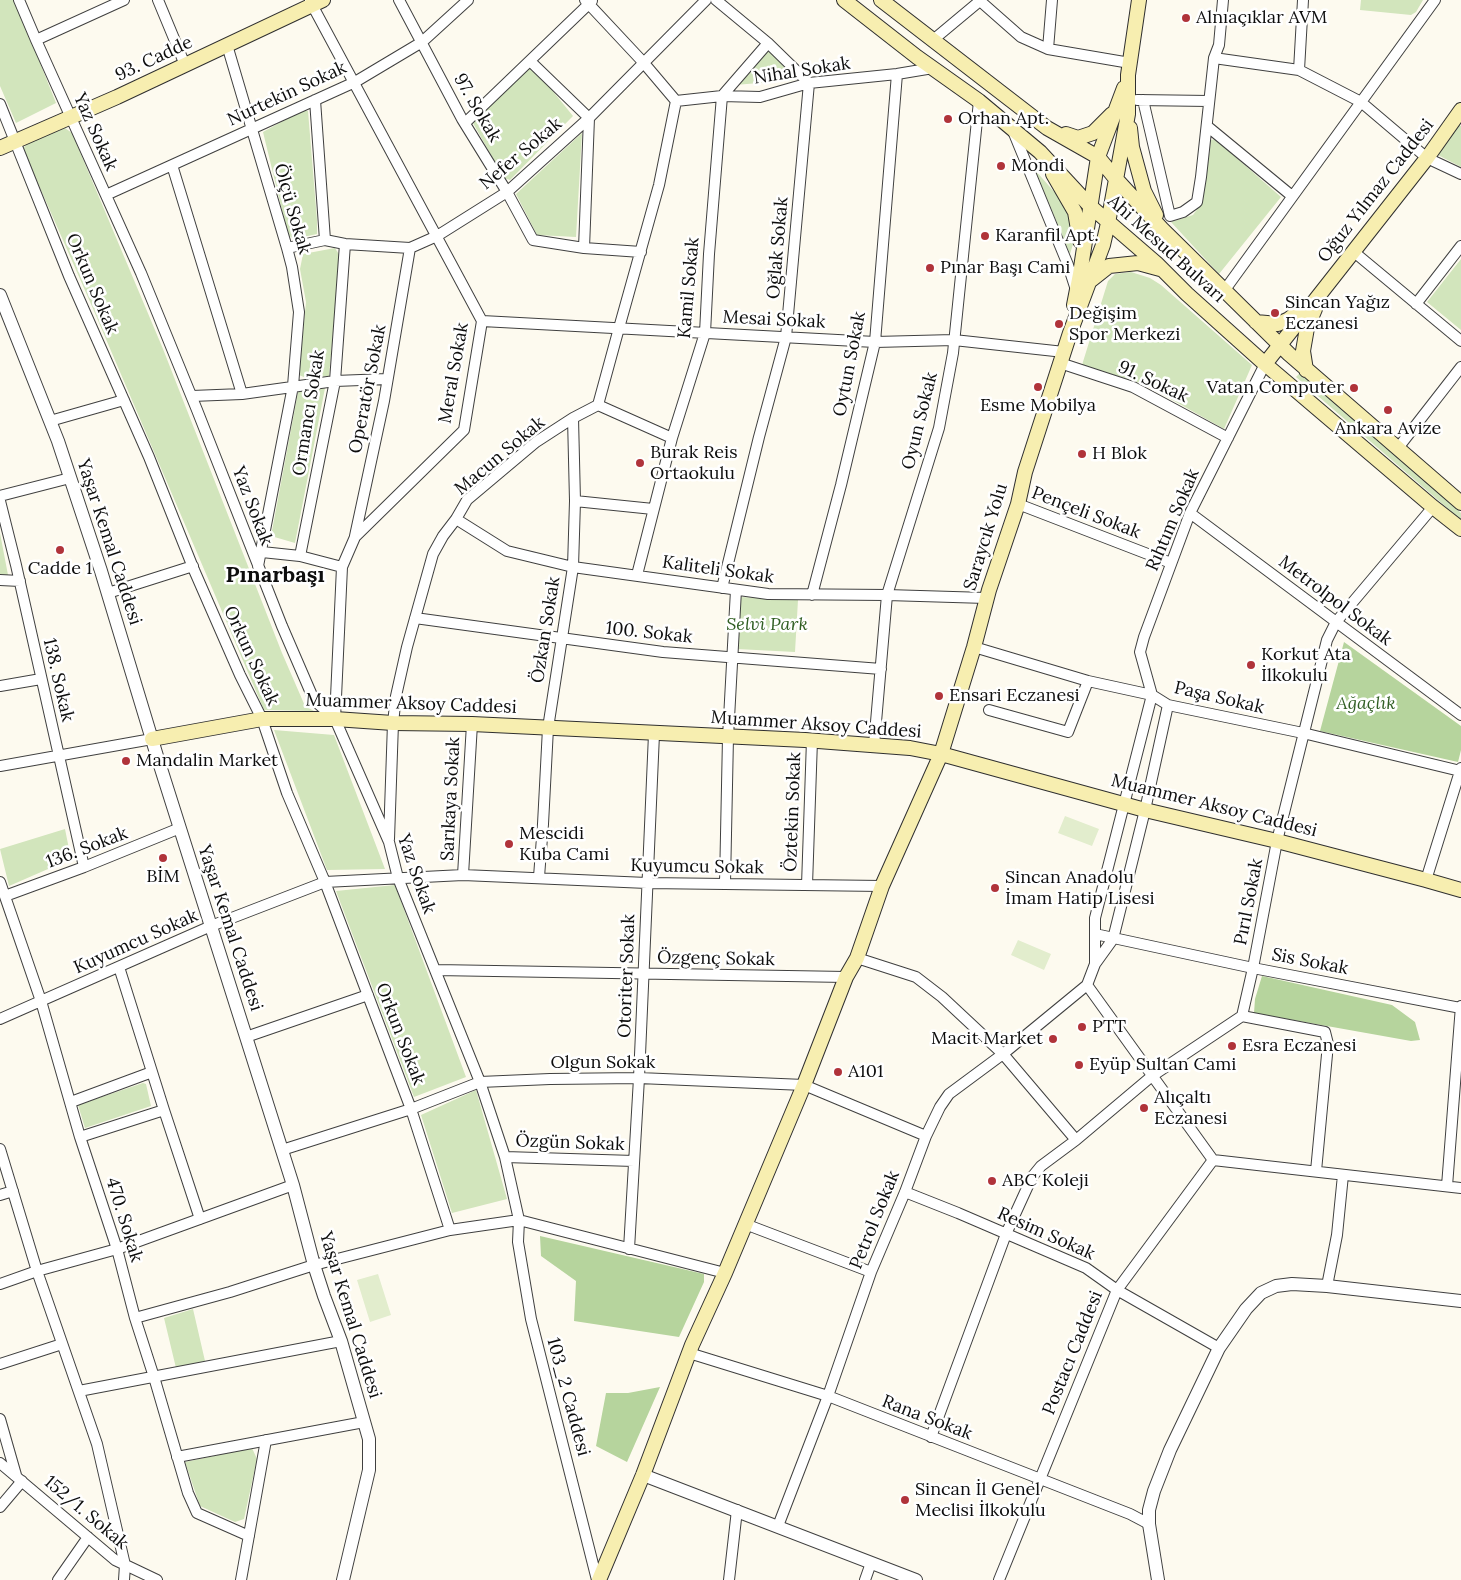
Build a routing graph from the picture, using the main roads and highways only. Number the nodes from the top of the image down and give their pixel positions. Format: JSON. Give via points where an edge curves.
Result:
{"nodes":[{"id":1,"x":844,"y":0,"type":"edge"},
{"id":2,"x":881,"y":0,"type":"edge"},
{"id":3,"x":1139,"y":0,"type":"edge"},
{"id":4,"x":315,"y":2,"type":"edge"},
{"id":5,"x":1124,"y":107,"type":"junction"},
{"id":6,"x":1459,"y":116,"type":"edge"},
{"id":7,"x":1047,"y":128,"type":"junction"},
{"id":8,"x":0,"y":148,"type":"edge"},
{"id":9,"x":1040,"y":152,"type":"junction"},
{"id":10,"x":1098,"y":157,"type":"junction"},
{"id":11,"x":1116,"y":179,"type":"junction"},
{"id":12,"x":1090,"y":206,"type":"junction"},
{"id":13,"x":1108,"y":223,"type":"junction"},
{"id":14,"x":1162,"y":229,"type":"junction"},
{"id":15,"x":1164,"y":270,"type":"junction"},
{"id":16,"x":1085,"y":278,"type":"junction"},
{"id":17,"x":1320,"y":294,"type":"junction"},
{"id":18,"x":1256,"y":322,"type":"junction"},
{"id":19,"x":1070,"y":332,"type":"junction"},
{"id":20,"x":1280,"y":346,"type":"junction"},
{"id":21,"x":1265,"y":364,"type":"junction"},
{"id":22,"x":1306,"y":370,"type":"junction"},
{"id":23,"x":1461,"y":503,"type":"edge"},
{"id":24,"x":1461,"y":529,"type":"edge"},
{"id":25,"x":152,"y":739,"type":"road end"},
{"id":26,"x":941,"y":754,"type":"junction"},
{"id":27,"x":1461,"y":890,"type":"edge"},
{"id":28,"x":598,"y":1580,"type":"edge"}],
"edges":[{"from":1,"to":9,"type":"main road","name":"Ahi Mesud Bulvarı","via":[[979,101]]},
{"from":2,"to":7,"type":"main road","name":"Ahi Mesud Bulvarı"},
{"from":3,"to":5,"type":"main road"},
{"from":4,"to":8,"type":"main road","name":"93. Cadde"},
{"from":5,"to":7,"type":"main road","via":[[1093,133],[1078,138]]},
{"from":5,"to":10,"type":"main road"},
{"from":5,"to":11,"type":"main road"},
{"from":5,"to":14,"type":"main road","via":[[1144,191]]},
{"from":6,"to":17,"type":"main road","name":"Oğuz Yılmaz Caddesi"},
{"from":7,"to":10,"type":"main road","name":"Ahi Mesud Bulvarı"},
{"from":9,"to":12,"type":"main road","name":"Ahi Mesud Bulvarı"},
{"from":9,"to":16,"type":"main road","via":[[1075,212]]},
{"from":10,"to":11,"type":"main road","name":"Ahi Mesud Bulvarı"},
{"from":10,"to":12,"type":"main road"},
{"from":11,"to":13,"type":"main road"},
{"from":11,"to":14,"type":"main road","name":"Ahi Mesud Bulvarı"},
{"from":12,"to":13,"type":"main road","name":"Ahi Mesud Bulvarı"},
{"from":12,"to":16,"type":"main road"},
{"from":13,"to":15,"type":"main road","name":"Ahi Mesud Bulvarı"},
{"from":13,"to":16,"type":"main road"},
{"from":14,"to":18,"type":"main road","name":"Ahi Mesud Bulvarı"},
{"from":15,"to":16,"type":"main road","via":[[1138,263],[1109,266]]},
{"from":15,"to":21,"type":"main road","name":"Ahi Mesud Bulvarı"},
{"from":16,"to":19,"type":"main road"},
{"from":16,"to":19,"type":"main road","via":[[1076,292]]},
{"from":17,"to":18,"type":"main road","via":[[1278,324]]},
{"from":17,"to":20,"type":"main road"},
{"from":17,"to":22,"type":"main road","via":[[1307,328],[1303,351]]},
{"from":18,"to":20,"type":"main road","name":"Ahi Mesud Bulvarı"},
{"from":19,"to":26,"type":"main road","name":"Saraycık Yolu","via":[[986,598]]},
{"from":20,"to":21,"type":"main road"},
{"from":20,"to":22,"type":"main road","name":"Ahi Mesud Bulvarı"},
{"from":21,"to":24,"type":"main road","name":"Ahi Mesud Bulvarı"},
{"from":22,"to":23,"type":"main road","name":"Ahi Mesud Bulvarı"},
{"from":25,"to":26,"type":"main road","name":"Muammer Aksoy Caddesi","via":[[262,719],[335,719],[812,740],[910,748]]},
{"from":26,"to":27,"type":"main road","name":"Muammer Aksoy Caddesi","via":[[1145,810]]},
{"from":26,"to":28,"type":"main road","name":"Saraycık Yolu","via":[[882,886],[856,958],[689,1353],[643,1475]]}]}
